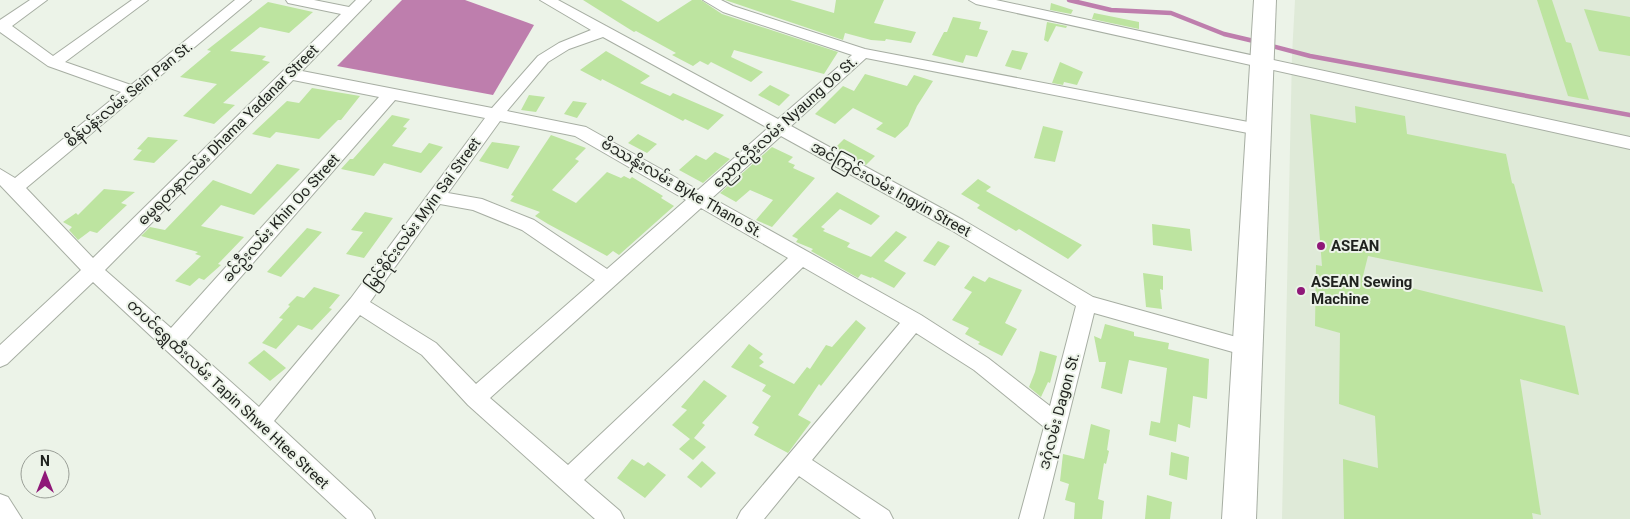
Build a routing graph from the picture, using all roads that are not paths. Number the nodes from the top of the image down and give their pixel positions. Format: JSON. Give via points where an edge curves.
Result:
{"nodes":[{"id":1,"x":40,"y":0,"type":"edge"},
{"id":2,"x":141,"y":0,"type":"edge"},
{"id":3,"x":244,"y":0,"type":"edge"},
{"id":4,"x":293,"y":0,"type":"edge"},
{"id":5,"x":547,"y":0,"type":"edge"},
{"id":6,"x":710,"y":0,"type":"edge"},
{"id":7,"x":976,"y":0,"type":"edge"},
{"id":8,"x":1265,"y":0,"type":"edge"},
{"id":9,"x":358,"y":6,"type":"edge"},
{"id":10,"x":1,"y":25,"type":"edge"},
{"id":11,"x":604,"y":31,"type":"junction"},
{"id":12,"x":1262,"y":49,"type":"junction"},
{"id":13,"x":863,"y":53,"type":"junction"},
{"id":14,"x":52,"y":63,"type":"junction"},
{"id":15,"x":290,"y":74,"type":"junction"},
{"id":16,"x":133,"y":91,"type":"junction"},
{"id":17,"x":391,"y":94,"type":"junction"},
{"id":18,"x":496,"y":114,"type":"junction"},
{"id":19,"x":778,"y":127,"type":"junction"},
{"id":20,"x":1258,"y":129,"type":"junction"},
{"id":21,"x":1630,"y":143,"type":"edge"},
{"id":22,"x":0,"y":175,"type":"edge"},
{"id":23,"x":15,"y":188,"type":"junction"},
{"id":24,"x":436,"y":197,"type":"junction"},
{"id":25,"x":700,"y":198,"type":"junction"},
{"id":26,"x":802,"y":256,"type":"junction"},
{"id":27,"x":93,"y":270,"type":"junction"},
{"id":28,"x":608,"y":279,"type":"junction"},
{"id":29,"x":1087,"y":303,"type":"junction"},
{"id":30,"x":358,"y":304,"type":"junction"},
{"id":31,"x":914,"y":321,"type":"junction"},
{"id":32,"x":172,"y":341,"type":"junction"},
{"id":33,"x":1247,"y":348,"type":"junction"},
{"id":34,"x":0,"y":358,"type":"edge"},
{"id":35,"x":475,"y":398,"type":"junction"},
{"id":36,"x":260,"y":422,"type":"junction"},
{"id":37,"x":1056,"y":424,"type":"junction"},
{"id":38,"x":796,"y":462,"type":"junction"},
{"id":39,"x":568,"y":480,"type":"junction"},
{"id":40,"x":0,"y":505,"type":"edge"},
{"id":41,"x":10,"y":519,"type":"edge"},
{"id":42,"x":363,"y":519,"type":"edge"},
{"id":43,"x":612,"y":519,"type":"edge"},
{"id":44,"x":749,"y":519,"type":"edge"},
{"id":45,"x":881,"y":519,"type":"edge"},
{"id":46,"x":1031,"y":519,"type":"edge"},
{"id":47,"x":1239,"y":519,"type":"edge"}],
"edges":[{"from":1,"to":10,"type":"street"},
{"from":2,"to":14,"type":"street"},
{"from":3,"to":16,"type":"street","name":"စိန်ပန်းလမ်း Sein Pan St."},
{"from":4,"to":9,"type":"street"},
{"from":5,"to":11,"type":"street","name":"အင်ကြင်းလမ်း Ingyin Street"},
{"from":6,"to":13,"type":"street","via":[[728,9]]},
{"from":7,"to":12,"type":"street"},
{"from":8,"to":12,"type":"street"},
{"from":9,"to":15,"type":"street","name":"ဓမ္မရတနာလမ်း Dhama Yadanar Street"},
{"from":10,"to":14,"type":"street"},
{"from":11,"to":18,"type":"street","name":"မြင်စိုင်းလမ်း Myin Sai Street","via":[[543,58]]},
{"from":11,"to":19,"type":"street","name":"အင်ကြင်းလမ်း Ingyin Street"},
{"from":12,"to":20,"type":"street"},
{"from":12,"to":21,"type":"street"},
{"from":13,"to":19,"type":"street","name":"ညောင်ဦးလမ်း Nyaung Oo St."},
{"from":13,"to":20,"type":"street","name":"ညောင်ဦးလမ်း Nyaung Oo St."},
{"from":14,"to":16,"type":"street"},
{"from":15,"to":17,"type":"street","name":"ဗိဿနိုးလမ်း Byke Thano St."},
{"from":15,"to":27,"type":"street","name":"ဓမ္မရတနာလမ်း Dhama Yadanar Street"},
{"from":16,"to":23,"type":"street","name":"စိန်ပန်းလမ်း Sein Pan St."},
{"from":17,"to":18,"type":"street","name":"ဗိဿနိုးလမ်း Byke Thano St."},
{"from":17,"to":32,"type":"street","name":"ခင်ဦးလမ်း Khin Oo Street"},
{"from":18,"to":24,"type":"street","name":"မြင်စိုင်းလမ်း Myin Sai Street"},
{"from":18,"to":25,"type":"street","name":"ဗိဿနိုးလမ်း Byke Thano St.","via":[[580,131]]},
{"from":19,"to":25,"type":"street","name":"ညောင်ဦးလမ်း Nyaung Oo St."},
{"from":19,"to":29,"type":"street","name":"အင်ကြင်းလမ်း Ingyin Street","via":[[957,224]]},
{"from":20,"to":33,"type":"street"},
{"from":22,"to":23,"type":"street","name":"တပင်ရွှေထီးလမ်း Tapin Shwe Htee Street"},
{"from":23,"to":27,"type":"street","name":"တပင်ရွှေထီးလမ်း Tapin Shwe Htee Street"},
{"from":24,"to":28,"type":"street","via":[[476,204],[528,225]]},
{"from":24,"to":30,"type":"street","name":"မြင်စိုင်းလမ်း Myin Sai Street"},
{"from":25,"to":26,"type":"street","name":"ဗိဿနိုးလမ်း Byke Thano St."},
{"from":25,"to":28,"type":"street","name":"ညောင်ဦးလမ်း Nyaung Oo St."},
{"from":26,"to":31,"type":"street","name":"ဗိဿနိုးလမ်း Byke Thano St."},
{"from":26,"to":39,"type":"street"},
{"from":27,"to":32,"type":"street","name":"တပင်ရွှေထီးလမ်း Tapin Shwe Htee Street"},
{"from":27,"to":34,"type":"street","name":"ဓမ္မရတနာလမ်း Dhama Yadanar Street"},
{"from":28,"to":35,"type":"street","name":"ညောင်ဦးလမ်း Nyaung Oo St."},
{"from":29,"to":33,"type":"street","name":"အင်ကြင်းလမ်း Ingyin Street"},
{"from":29,"to":37,"type":"street","name":"ဒဂုံလမ်း Dagon St."},
{"from":30,"to":35,"type":"street","via":[[429,349]]},
{"from":30,"to":36,"type":"street","name":"မြင်စိုင်းလမ်း Myin Sai Street"},
{"from":31,"to":37,"type":"street","name":"ဗိဿနိုးလမ်း Byke Thano St.","via":[[981,364]]},
{"from":31,"to":38,"type":"street"},
{"from":32,"to":36,"type":"street","name":"တပင်ရွှေထီးလမ်း Tapin Shwe Htee Street"},
{"from":33,"to":47,"type":"street"},
{"from":35,"to":39,"type":"street"},
{"from":36,"to":42,"type":"street","name":"တပင်ရွှေထီးလမ်း Tapin Shwe Htee Street"},
{"from":37,"to":46,"type":"street","name":"ဒဂုံလမ်း Dagon St."},
{"from":38,"to":44,"type":"street"},
{"from":38,"to":45,"type":"street"},
{"from":39,"to":43,"type":"street"},
{"from":40,"to":41,"type":"street"}]}
